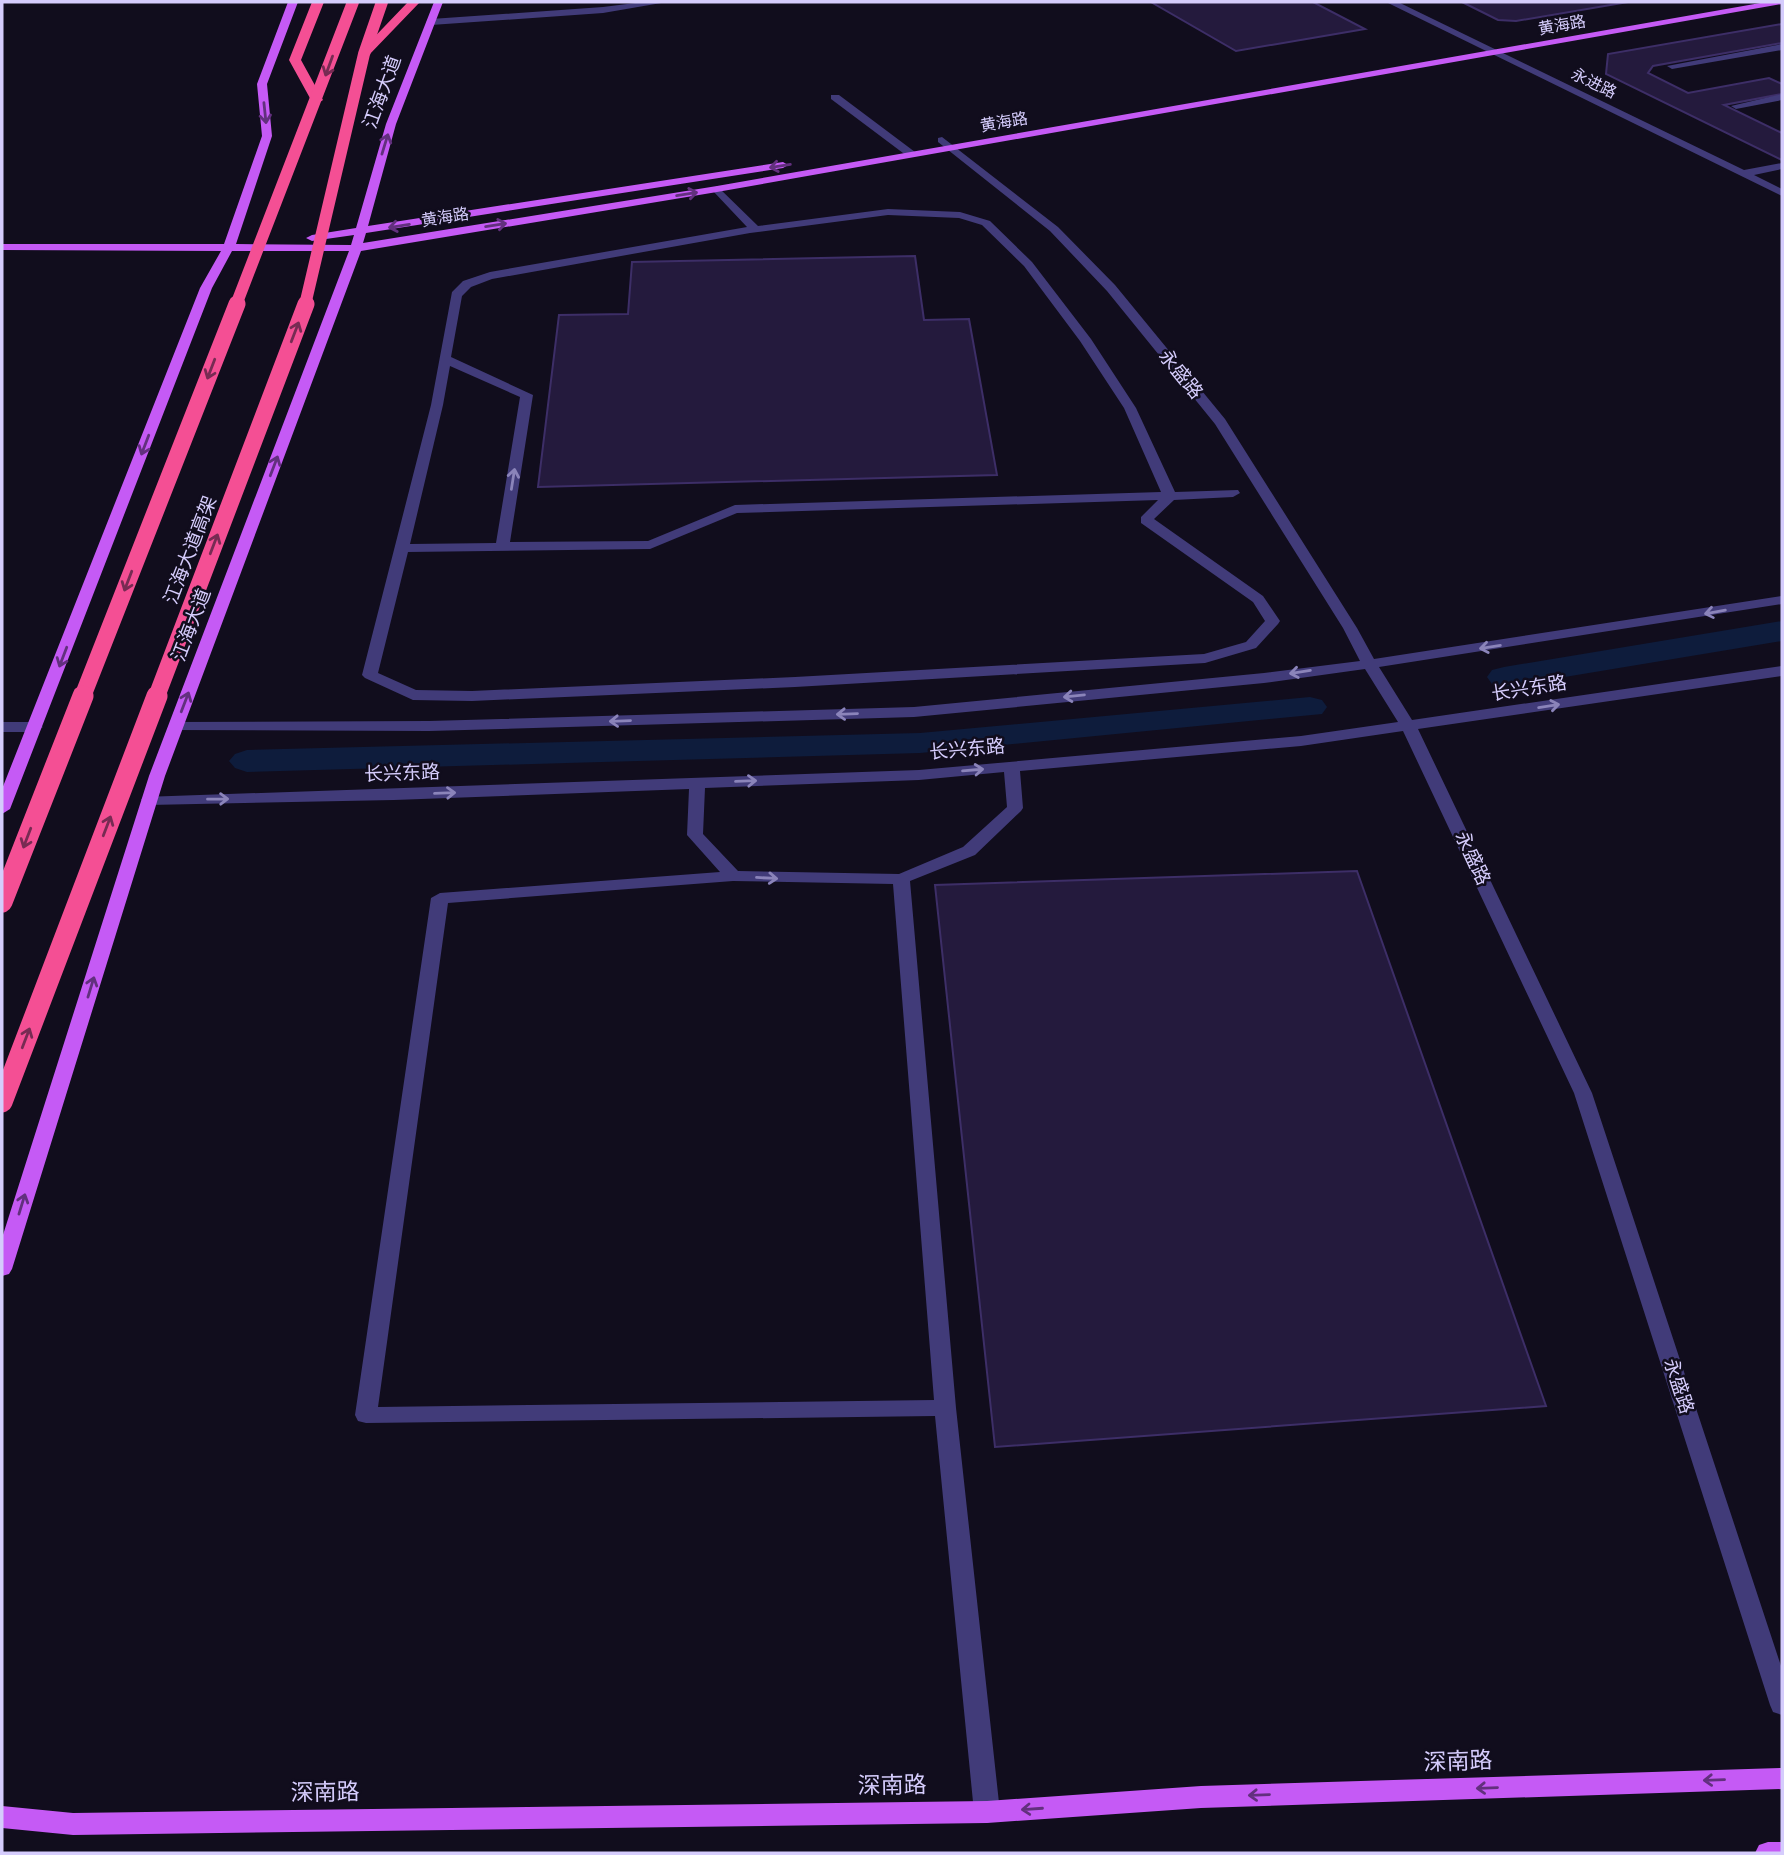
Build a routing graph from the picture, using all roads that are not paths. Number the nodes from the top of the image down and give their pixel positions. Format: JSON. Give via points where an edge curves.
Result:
{"nodes":[{"id":1,"x":293,"y":2,"type":"edge"},
{"id":2,"x":318,"y":2,"type":"edge"},
{"id":3,"x":353,"y":2,"type":"edge"},
{"id":4,"x":382,"y":2,"type":"edge"},
{"id":5,"x":414,"y":2,"type":"edge"},
{"id":6,"x":438,"y":2,"type":"edge"},
{"id":7,"x":662,"y":2,"type":"edge"},
{"id":8,"x":1391,"y":2,"type":"edge"},
{"id":9,"x":1739,"y":2,"type":"edge"},
{"id":10,"x":1781,"y":2,"type":"edge"},
{"id":11,"x":430,"y":22,"type":"junction"},
{"id":12,"x":1485,"y":47,"type":"junction"},
{"id":13,"x":1782,"y":47,"type":"edge"},
{"id":14,"x":1496,"y":52,"type":"junction"},
{"id":15,"x":364,"y":54,"type":"junction"},
{"id":16,"x":1672,"y":66,"type":"dead end"},
{"id":17,"x":835,"y":97,"type":"dead end"},
{"id":18,"x":1782,"y":97,"type":"edge"},
{"id":19,"x":317,"y":100,"type":"junction"},
{"id":20,"x":1736,"y":106,"type":"dead end"},
{"id":21,"x":947,"y":143,"type":"junction"},
{"id":22,"x":907,"y":150,"type":"junction"},
{"id":23,"x":1782,"y":166,"type":"edge"},
{"id":24,"x":1744,"y":174,"type":"junction"},
{"id":25,"x":717,"y":190,"type":"junction"},
{"id":26,"x":1782,"y":193,"type":"edge"},
{"id":27,"x":756,"y":230,"type":"junction"},
{"id":28,"x":357,"y":240,"type":"junction"},
{"id":29,"x":2,"y":247,"type":"edge"},
{"id":30,"x":229,"y":247,"type":"junction"},
{"id":31,"x":445,"y":359,"type":"junction"},
{"id":32,"x":1233,"y":493,"type":"dead end"},
{"id":33,"x":1170,"y":496,"type":"junction"},
{"id":34,"x":502,"y":546,"type":"junction"},
{"id":35,"x":402,"y":548,"type":"junction"},
{"id":36,"x":1782,"y":600,"type":"edge"},
{"id":37,"x":1367,"y":662,"type":"junction"},
{"id":38,"x":1782,"y":671,"type":"edge"},
{"id":39,"x":2,"y":727,"type":"edge"},
{"id":40,"x":35,"y":727,"type":"junction"},
{"id":41,"x":176,"y":727,"type":"junction"},
{"id":42,"x":1409,"y":727,"type":"junction"},
{"id":43,"x":1012,"y":766,"type":"junction"},
{"id":44,"x":697,"y":783,"type":"junction"},
{"id":45,"x":149,"y":800,"type":"junction"},
{"id":46,"x":3,"y":802,"type":"edge"},
{"id":47,"x":733,"y":876,"type":"junction"},
{"id":48,"x":901,"y":878,"type":"junction"},
{"id":49,"x":2,"y":902,"type":"edge"},
{"id":50,"x":2,"y":1102,"type":"edge"},
{"id":51,"x":2,"y":1269,"type":"edge"},
{"id":52,"x":945,"y":1408,"type":"junction"},
{"id":53,"x":1782,"y":1705,"type":"edge"},
{"id":54,"x":1782,"y":1778,"type":"edge"},
{"id":55,"x":987,"y":1812,"type":"junction"},
{"id":56,"x":2,"y":1816,"type":"edge"},
{"id":57,"x":1768,"y":1853,"type":"edge"},
{"id":58,"x":1782,"y":1853,"type":"edge"}],
"edges":[{"from":1,"to":30,"type":"main road","one_way":true,"via":[[262,84],[267,136]]},
{"from":2,"to":19,"type":"highway","via":[[295,60]]},
{"from":3,"to":19,"type":"highway","one_way":true,"bridge":true},
{"from":4,"to":15,"type":"highway","name":"江海大道高架","bridge":true},
{"from":5,"to":15,"type":"highway"},
{"from":6,"to":11,"type":"main road","name":"江海大道"},
{"from":7,"to":11,"type":"street"},
{"from":8,"to":12,"type":"street","name":"永进路"},
{"from":9,"to":12,"type":"main road","name":"黄海路"},
{"from":10,"to":14,"type":"main road","name":"黄海路"},
{"from":28,"to":11,"type":"main road","name":"江海大道","one_way":true,"via":[[391,124]]},
{"from":12,"to":14,"type":"street","name":"永进路"},
{"from":12,"to":21,"type":"main road","name":"黄海路"},
{"from":13,"to":16,"type":"street"},
{"from":14,"to":21,"type":"main road","name":"黄海路"},
{"from":14,"to":24,"type":"street","name":"永进路"},
{"from":50,"to":15,"type":"highway","name":"江海大道高架","one_way":true,"bridge":true,"via":[[305,306]]},
{"from":17,"to":22,"type":"street"},
{"from":18,"to":20,"type":"street"},
{"from":19,"to":49,"type":"highway","one_way":true,"bridge":true},
{"from":21,"to":22,"type":"main road","name":"黄海路"},
{"from":21,"to":37,"type":"street","name":"永盛路","via":[[1054,229],[1111,288],[1220,422]]},
{"from":22,"to":25,"type":"main road","name":"黄海路"},
{"from":22,"to":28,"type":"main road","name":"黄海路","one_way":true},
{"from":23,"to":24,"type":"street"},
{"from":24,"to":26,"type":"street","name":"永进路"},
{"from":25,"to":27,"type":"street"},
{"from":28,"to":25,"type":"main road","name":"黄海路","one_way":true},
{"from":27,"to":31,"type":"street","via":[[490,276],[467,284],[456,295]]},
{"from":27,"to":33,"type":"street","via":[[888,212],[960,215],[986,223],[1028,264],[1085,338],[1130,408]]},
{"from":28,"to":30,"type":"main road","name":"黄海路"},
{"from":41,"to":28,"type":"main road","name":"江海大道","one_way":true},
{"from":29,"to":30,"type":"main road","name":"黄海路"},
{"from":30,"to":40,"type":"main road","one_way":true,"via":[[206,288]]},
{"from":34,"to":31,"type":"street","one_way":true,"via":[[527,395]]},
{"from":31,"to":35,"type":"street"},
{"from":32,"to":33,"type":"street"},
{"from":33,"to":34,"type":"street","via":[[735,509],[650,545]]},
{"from":33,"to":35,"type":"street","via":[[1146,520],[1258,599],[1273,621],[1251,645],[1205,657],[795,682],[413,695],[370,675]]},
{"from":34,"to":35,"type":"street"},
{"from":36,"to":37,"type":"street","one_way":true},
{"from":37,"to":41,"type":"street","one_way":true,"via":[[1264,678],[914,712],[429,726]]},
{"from":37,"to":42,"type":"street","name":"永盛路"},
{"from":42,"to":38,"type":"street","name":"长兴东路","one_way":true},
{"from":39,"to":40,"type":"street"},
{"from":40,"to":46,"type":"main road"},
{"from":41,"to":45,"type":"main road","name":"江海大道"},
{"from":42,"to":43,"type":"street","name":"长兴东路"},
{"from":42,"to":53,"type":"street","name":"永盛路","via":[[1583,1093]]},
{"from":44,"to":43,"type":"street","name":"长兴东路","one_way":true,"via":[[919,775]]},
{"from":43,"to":48,"type":"street","via":[[1015,808],[969,851]]},
{"from":45,"to":44,"type":"street","name":"长兴东路","one_way":true},
{"from":44,"to":47,"type":"street","via":[[695,835]]},
{"from":51,"to":45,"type":"main road","name":"江海大道","one_way":true},
{"from":47,"to":48,"type":"street","one_way":true},
{"from":47,"to":52,"type":"street","via":[[440,898],[366,1415]]},
{"from":48,"to":52,"type":"street"},
{"from":52,"to":55,"type":"street"},
{"from":54,"to":55,"type":"main road","name":"深南路","one_way":true,"via":[[1201,1797]]},
{"from":55,"to":56,"type":"main road","name":"深南路","via":[[73,1824]]},
{"from":57,"to":58,"type":"main road"}]}
